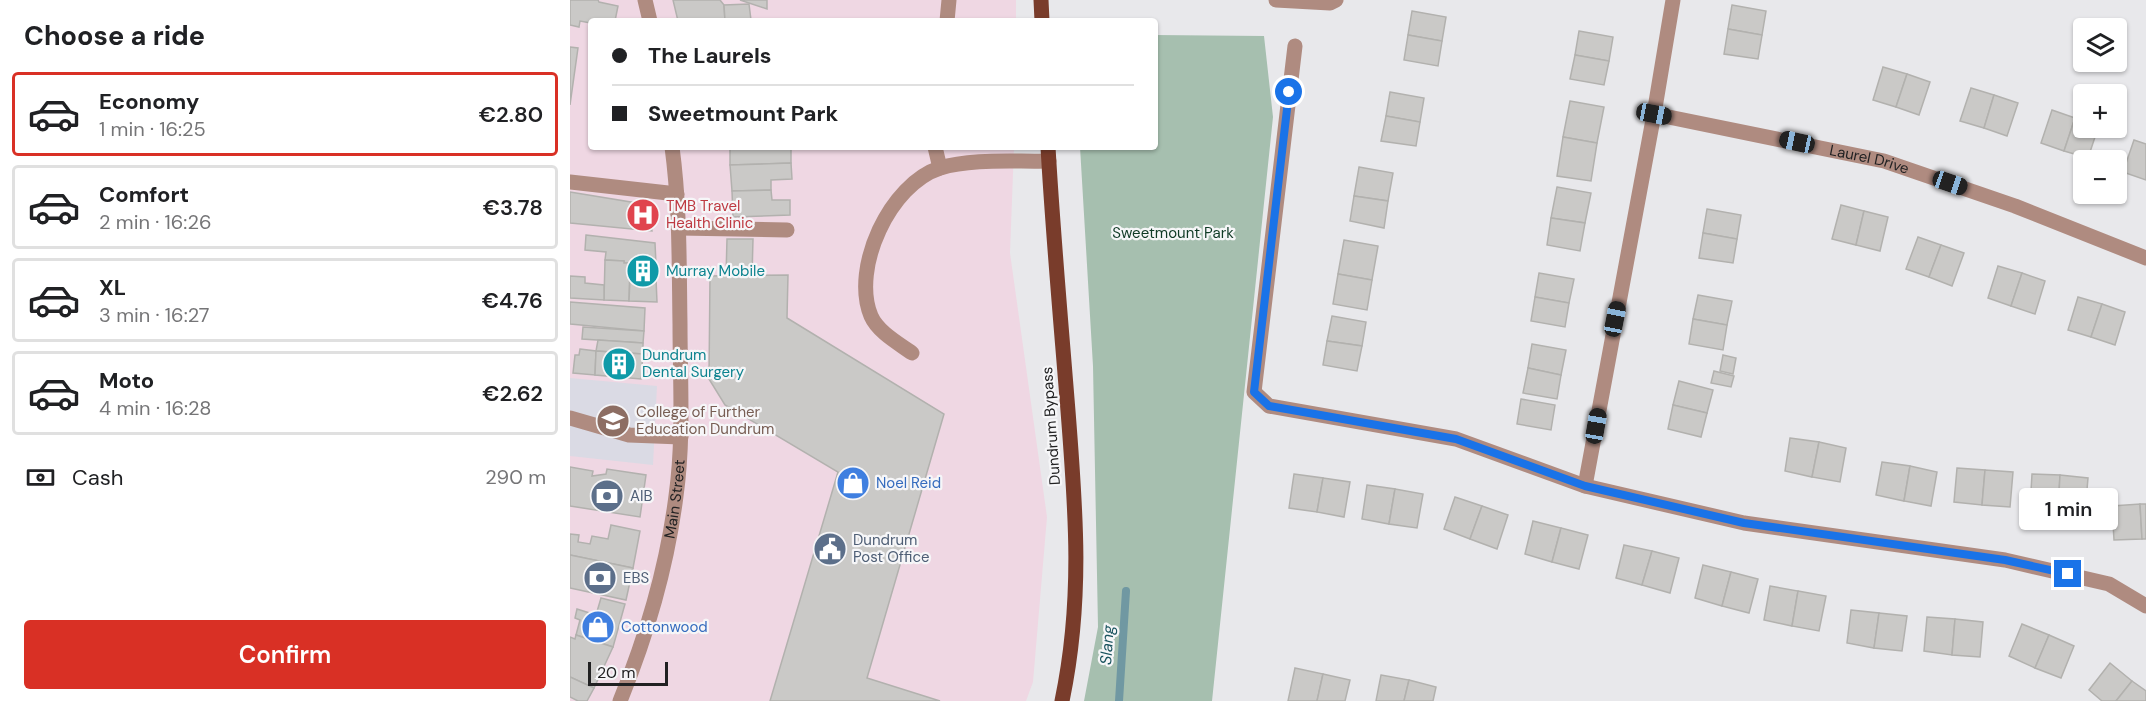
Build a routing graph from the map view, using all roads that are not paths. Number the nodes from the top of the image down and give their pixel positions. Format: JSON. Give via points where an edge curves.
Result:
{"nodes":[{"id":1,"x":645,"y":0,"type":"edge"},
{"id":2,"x":949,"y":0,"type":"edge"},
{"id":3,"x":1041,"y":0,"type":"edge"},
{"id":4,"x":1276,"y":0,"type":"edge"},
{"id":5,"x":1335,"y":0,"type":"edge"},
{"id":6,"x":1673,"y":0,"type":"edge"},
{"id":7,"x":649,"y":18,"type":"edge"},
{"id":8,"x":947,"y":18,"type":"edge"},
{"id":9,"x":1042,"y":18,"type":"edge"},
{"id":10,"x":1295,"y":46,"type":"dead end"},
{"id":11,"x":1654,"y":114,"type":"junction"},
{"id":12,"x":672,"y":150,"type":"edge"},
{"id":13,"x":936,"y":150,"type":"edge"},
{"id":14,"x":1049,"y":154,"type":"edge"},
{"id":15,"x":940,"y":168,"type":"junction"},
{"id":16,"x":570,"y":182,"type":"edge"},
{"id":17,"x":677,"y":194,"type":"junction"},
{"id":18,"x":679,"y":228,"type":"junction"},
{"id":19,"x":787,"y":230,"type":"dead end"},
{"id":20,"x":2146,"y":258,"type":"edge"},
{"id":21,"x":912,"y":353,"type":"dead end"},
{"id":22,"x":570,"y":418,"type":"edge"},
{"id":23,"x":681,"y":437,"type":"junction"},
{"id":24,"x":1585,"y":486,"type":"junction"},
{"id":25,"x":2146,"y":606,"type":"edge"},
{"id":26,"x":620,"y":701,"type":"edge"},
{"id":27,"x":1062,"y":701,"type":"edge"}],
"edges":[{"from":1,"to":7,"type":"street"},
{"from":2,"to":8,"type":"street"},
{"from":3,"to":9,"type":"main road"},
{"from":4,"to":5,"type":"street"},
{"from":6,"to":11,"type":"street"},
{"from":10,"to":24,"type":"street","via":[[1254,392],[1269,406],[1456,439]]},
{"from":11,"to":20,"type":"street","name":"Laurel Drive","via":[[1884,161],[2015,206]]},
{"from":11,"to":24,"type":"street"},
{"from":12,"to":17,"type":"street","name":"Main Street"},
{"from":13,"to":15,"type":"street"},
{"from":14,"to":15,"type":"street"},
{"from":14,"to":27,"type":"main road","name":"Dundrum Bypass","via":[[1077,546],[1072,653]]},
{"from":15,"to":21,"type":"street","via":[[918,180],[887,215],[876,236],[868,272],[867,302],[872,319]]},
{"from":16,"to":17,"type":"street"},
{"from":17,"to":18,"type":"street","name":"Main Street"},
{"from":18,"to":19,"type":"street"},
{"from":18,"to":23,"type":"street","name":"Main Street"},
{"from":22,"to":23,"type":"street","via":[[629,435]]},
{"from":23,"to":26,"type":"street","name":"Main Street","via":[[662,576]]},
{"from":24,"to":25,"type":"street","via":[[1744,523],[2005,560],[2109,584]]}]}
